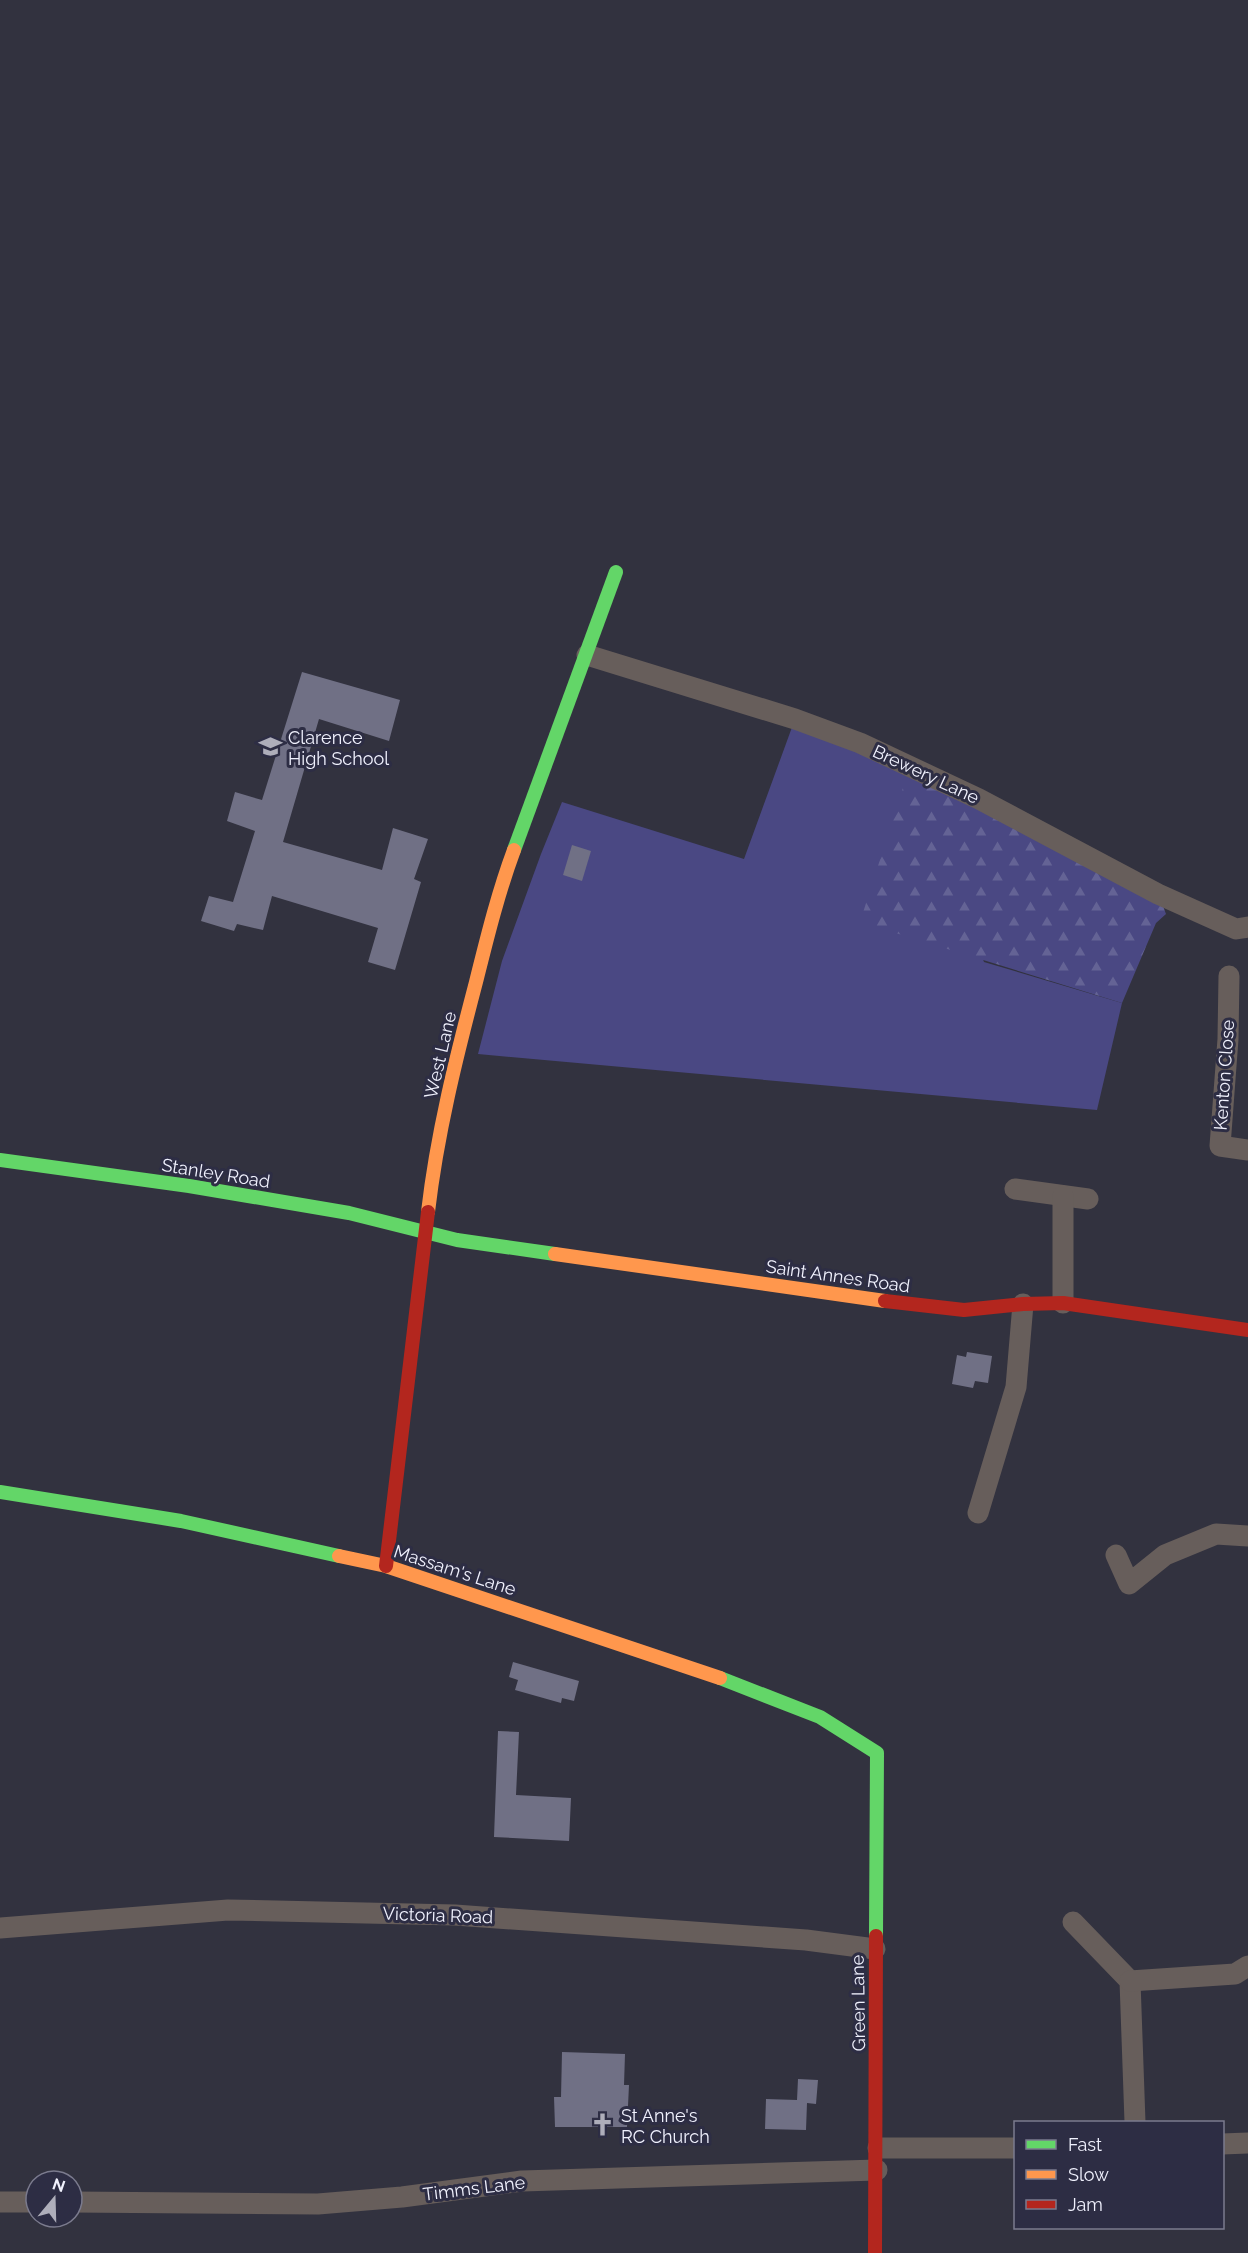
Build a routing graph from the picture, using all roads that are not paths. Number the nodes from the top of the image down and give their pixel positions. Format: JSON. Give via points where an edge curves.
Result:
{"nodes":[{"id":1,"x":616,"y":572,"type":"dead end"},
{"id":2,"x":587,"y":654,"type":"junction"},
{"id":3,"x":1248,"y":927,"type":"edge"},
{"id":4,"x":1229,"y":976,"type":"dead end"},
{"id":5,"x":1248,"y":1150,"type":"edge"},
{"id":6,"x":0,"y":1160,"type":"edge"},
{"id":7,"x":1015,"y":1190,"type":"dead end"},
{"id":8,"x":1063,"y":1196,"type":"junction"},
{"id":9,"x":1088,"y":1199,"type":"dead end"},
{"id":10,"x":425,"y":1231,"type":"junction"},
{"id":11,"x":1063,"y":1303,"type":"junction"},
{"id":12,"x":1023,"y":1305,"type":"junction"},
{"id":13,"x":1248,"y":1330,"type":"edge"},
{"id":14,"x":0,"y":1492,"type":"edge"},
{"id":15,"x":978,"y":1513,"type":"dead end"},
{"id":16,"x":1248,"y":1536,"type":"edge"},
{"id":17,"x":1116,"y":1555,"type":"dead end"},
{"id":18,"x":386,"y":1566,"type":"junction"},
{"id":19,"x":877,"y":1754,"type":"joint"},
{"id":20,"x":1073,"y":1922,"type":"dead end"},
{"id":21,"x":0,"y":1928,"type":"edge"},
{"id":22,"x":875,"y":1949,"type":"junction"},
{"id":23,"x":1248,"y":1966,"type":"edge"},
{"id":24,"x":1130,"y":1981,"type":"junction"},
{"id":25,"x":1136,"y":2121,"type":"edge"},
{"id":26,"x":1248,"y":2143,"type":"edge"},
{"id":27,"x":1224,"y":2144,"type":"edge"},
{"id":28,"x":878,"y":2148,"type":"junction"},
{"id":29,"x":1014,"y":2148,"type":"edge"},
{"id":30,"x":877,"y":2170,"type":"junction"},
{"id":31,"x":0,"y":2202,"type":"edge"},
{"id":32,"x":24,"y":2202,"type":"edge"},
{"id":33,"x":84,"y":2202,"type":"edge"},
{"id":34,"x":875,"y":2253,"type":"edge"}],
"edges":[{"from":1,"to":2,"type":"street","name":"West Lane"},
{"from":2,"to":3,"type":"street","name":"Brewery Lane","via":[[860,742],[979,799],[1158,894],[1236,929]]},
{"from":2,"to":10,"type":"street","name":"West Lane","via":[[501,886],[457,1053]]},
{"from":4,"to":5,"type":"street","name":"Kenton Close","via":[[1220,1146]]},
{"from":6,"to":10,"type":"street","name":"Stanley Road","via":[[189,1186],[350,1213]]},
{"from":7,"to":8,"type":"street"},
{"from":8,"to":9,"type":"street"},
{"from":8,"to":11,"type":"street"},
{"from":10,"to":12,"type":"street","name":"Saint Annes Road","via":[[457,1240],[866,1299],[964,1310]]},
{"from":10,"to":18,"type":"street","name":"West Lane"},
{"from":11,"to":12,"type":"street","name":"Saint Annes Road"},
{"from":11,"to":13,"type":"street","name":"Saint Annes Road"},
{"from":12,"to":15,"type":"street","via":[[1016,1387]]},
{"from":14,"to":18,"type":"street","name":"Massam's Lane","via":[[181,1521]]},
{"from":16,"to":17,"type":"street","via":[[1216,1534],[1206,1538],[1165,1555],[1129,1584]]},
{"from":18,"to":19,"type":"street","name":"Massam's Lane","via":[[738,1684],[820,1717]]},
{"from":19,"to":22,"type":"street","name":"Green Lane"},
{"from":20,"to":24,"type":"street"},
{"from":21,"to":22,"type":"street","name":"Victoria Road","via":[[228,1910],[455,1914],[806,1940]]},
{"from":22,"to":28,"type":"street","name":"Green Lane"},
{"from":23,"to":24,"type":"street","via":[[1235,1974]]},
{"from":24,"to":25,"type":"street"},
{"from":26,"to":27,"type":"street"},
{"from":28,"to":29,"type":"street"},
{"from":28,"to":30,"type":"street","name":"Green Lane"},
{"from":30,"to":33,"type":"street","name":"Timms Lane","via":[[522,2181],[318,2204]]},
{"from":30,"to":34,"type":"street","name":"Green Lane"},
{"from":31,"to":32,"type":"street"}]}
